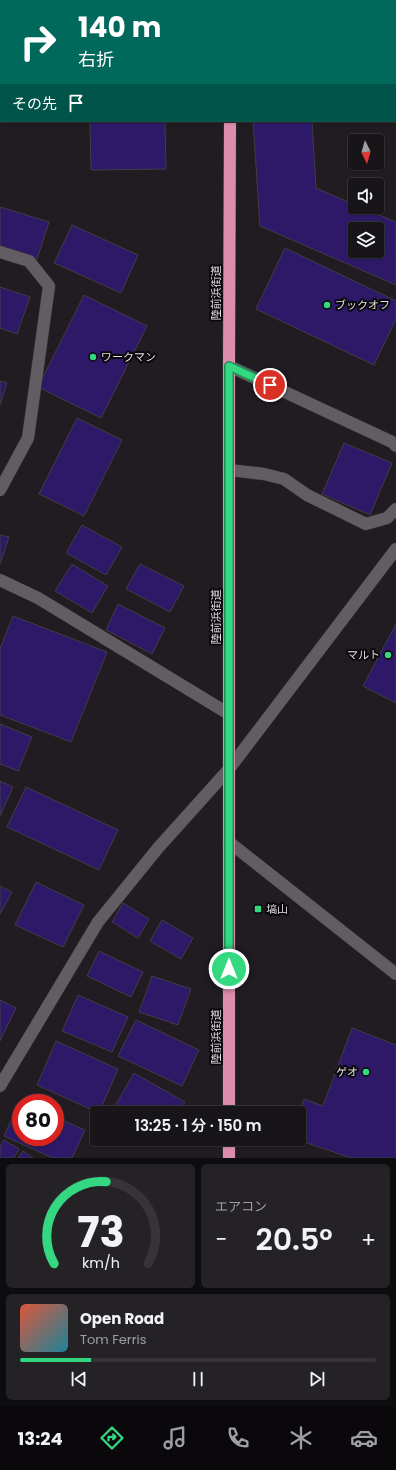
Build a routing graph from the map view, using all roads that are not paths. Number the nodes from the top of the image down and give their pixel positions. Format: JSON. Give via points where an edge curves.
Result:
{"nodes":[{"id":1,"x":230,"y":122,"type":"edge"},
{"id":2,"x":0,"y":252,"type":"edge"},
{"id":3,"x":229,"y":366,"type":"junction"},
{"id":4,"x":396,"y":446,"type":"edge"},
{"id":5,"x":229,"y":470,"type":"junction"},
{"id":6,"x":0,"y":490,"type":"edge"},
{"id":7,"x":396,"y":509,"type":"edge"},
{"id":8,"x":396,"y":549,"type":"edge"},
{"id":9,"x":0,"y":580,"type":"edge"},
{"id":10,"x":229,"y":714,"type":"junction"},
{"id":11,"x":229,"y":769,"type":"junction"},
{"id":12,"x":229,"y":842,"type":"junction"},
{"id":13,"x":396,"y":974,"type":"edge"},
{"id":14,"x":0,"y":1086,"type":"edge"},
{"id":15,"x":229,"y":1106,"type":"edge"},
{"id":16,"x":229,"y":1146,"type":"edge"},
{"id":17,"x":229,"y":1158,"type":"edge"}],
"edges":[{"from":1,"to":3,"type":"highway","name":"陸前浜街道"},
{"from":2,"to":6,"type":"street","via":[[28,261],[49,286],[28,438]]},
{"from":3,"to":4,"type":"street"},
{"from":3,"to":5,"type":"highway","name":"陸前浜街道"},
{"from":5,"to":7,"type":"street","via":[[284,479],[307,494],[366,524],[387,518]]},
{"from":5,"to":10,"type":"highway","name":"陸前浜街道"},
{"from":8,"to":11,"type":"street"},
{"from":9,"to":10,"type":"street","via":[[38,598]]},
{"from":10,"to":11,"type":"highway","name":"陸前浜街道"},
{"from":11,"to":12,"type":"highway","name":"陸前浜街道"},
{"from":11,"to":14,"type":"street","via":[[158,848],[98,922]]},
{"from":12,"to":13,"type":"street"},
{"from":12,"to":15,"type":"highway","name":"陸前浜街道"},
{"from":16,"to":17,"type":"highway"}]}
